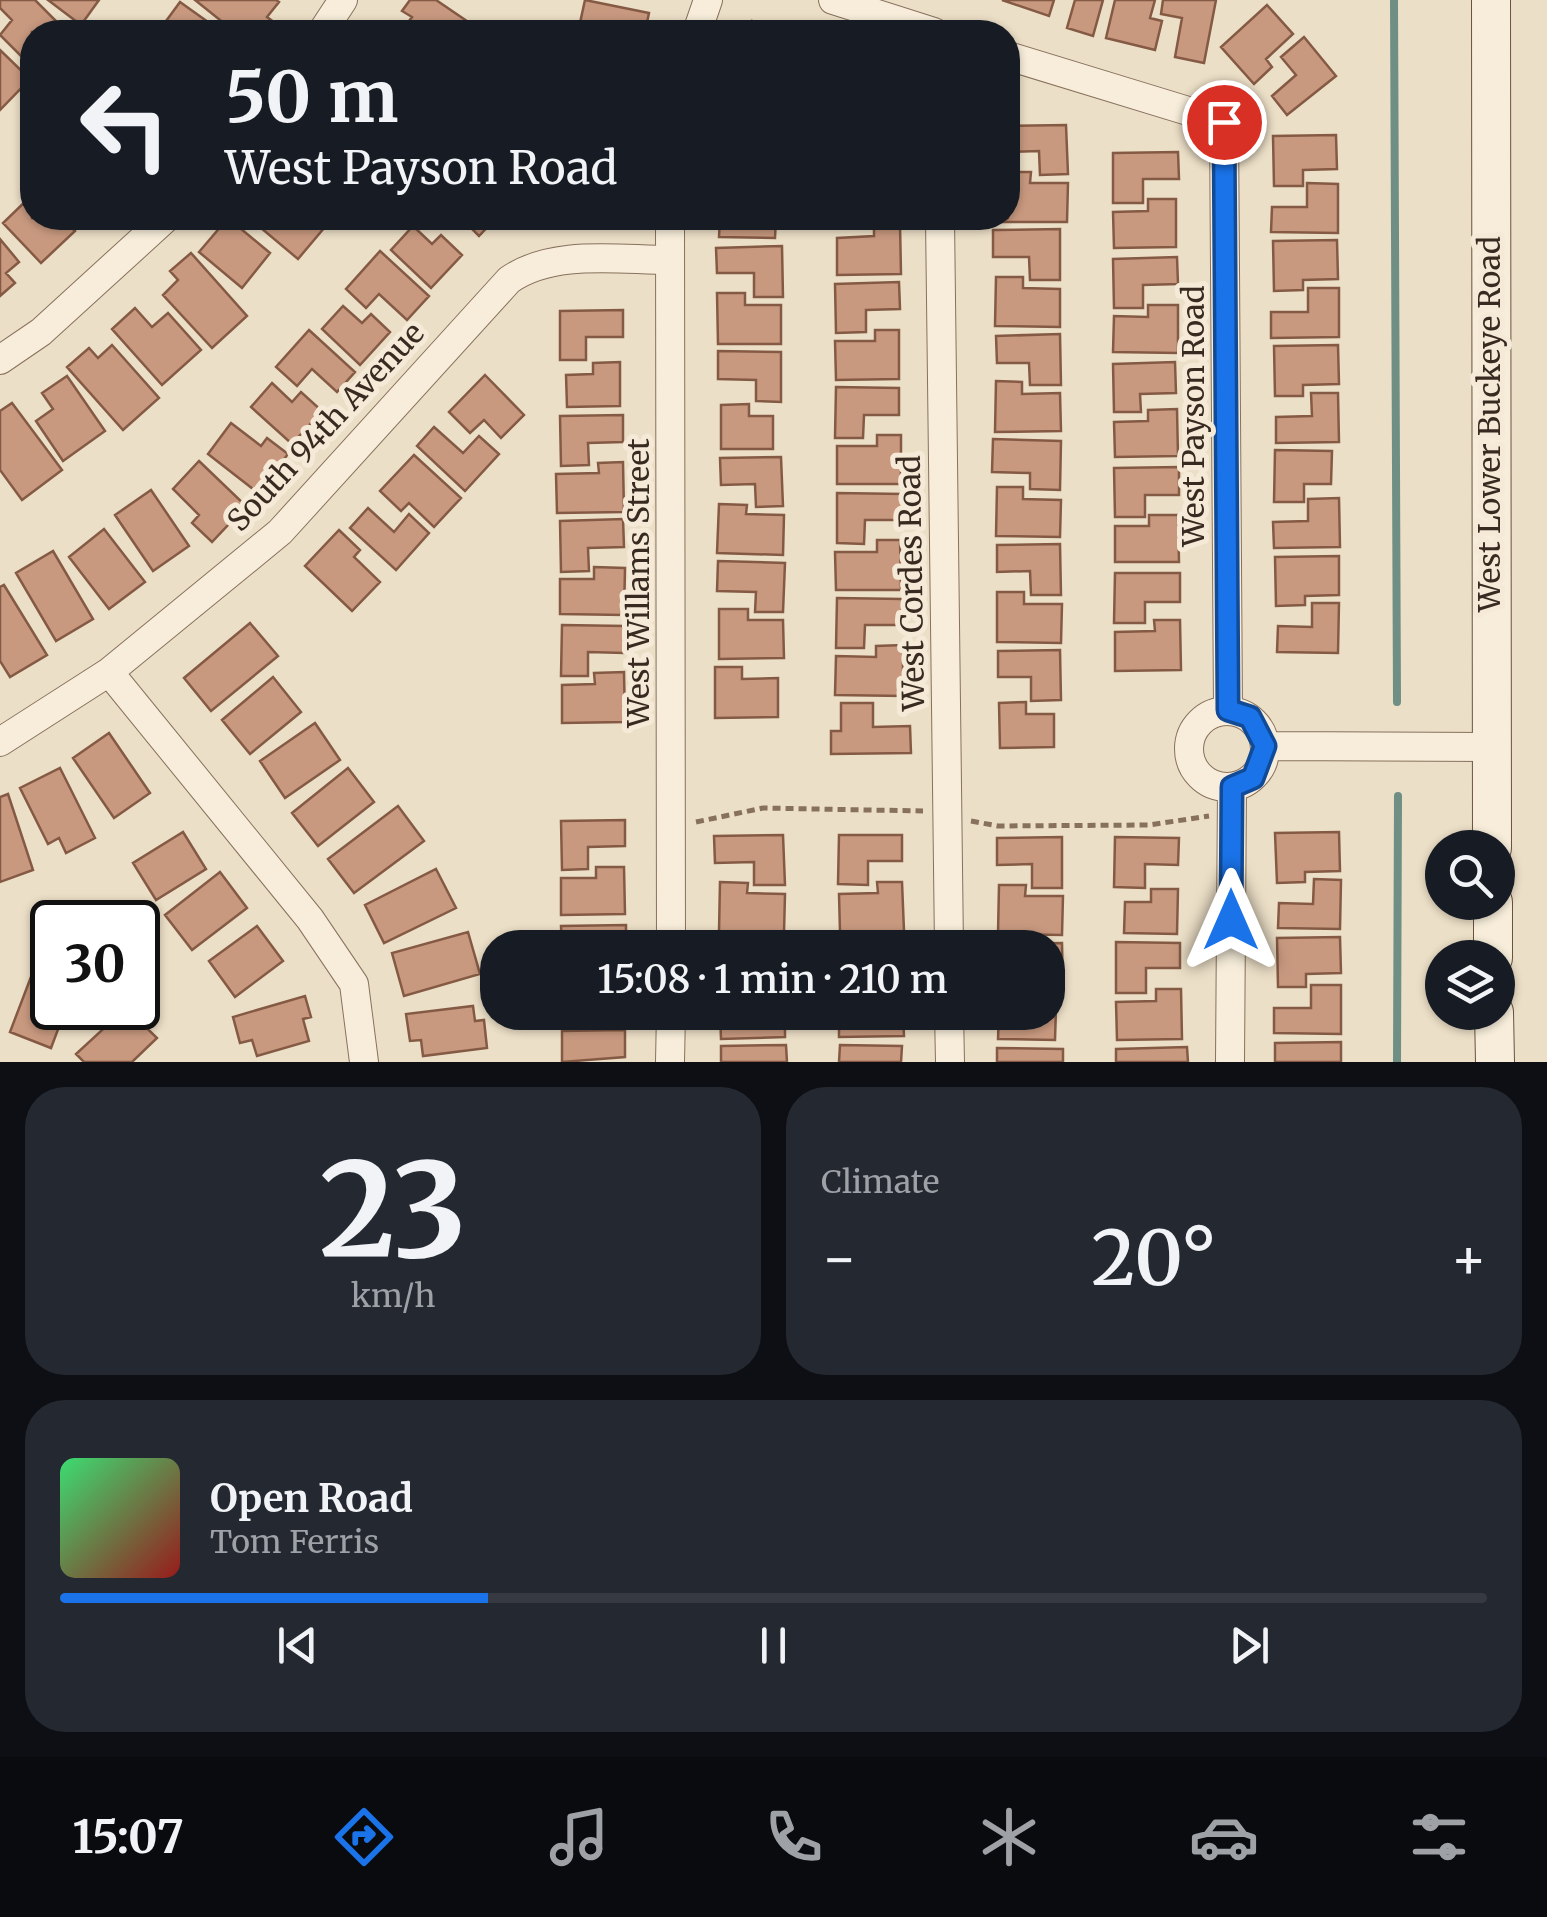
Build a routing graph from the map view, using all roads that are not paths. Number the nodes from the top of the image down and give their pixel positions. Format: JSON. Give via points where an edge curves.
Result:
{"nodes":[{"id":1,"x":834,"y":0,"type":"edge"},
{"id":2,"x":1490,"y":0,"type":"edge"},
{"id":3,"x":896,"y":20,"type":"edge"},
{"id":4,"x":1020,"y":60,"type":"edge"},
{"id":5,"x":153,"y":230,"type":"edge"},
{"id":6,"x":670,"y":230,"type":"edge"},
{"id":7,"x":940,"y":230,"type":"edge"},
{"id":8,"x":670,"y":260,"type":"junction"},
{"id":9,"x":0,"y":360,"type":"edge"},
{"id":10,"x":110,"y":672,"type":"junction"},
{"id":11,"x":1228,"y":710,"type":"junction"},
{"id":12,"x":0,"y":742,"type":"edge"},
{"id":13,"x":1265,"y":746,"type":"junction"},
{"id":14,"x":1490,"y":746,"type":"junction"},
{"id":15,"x":1232,"y":801,"type":"junction"},
{"id":16,"x":1492,"y":830,"type":"edge"},
{"id":17,"x":671,"y":930,"type":"edge"},
{"id":18,"x":949,"y":930,"type":"edge"},
{"id":19,"x":671,"y":1030,"type":"edge"},
{"id":20,"x":949,"y":1030,"type":"edge"},
{"id":21,"x":1494,"y":1030,"type":"edge"},
{"id":22,"x":364,"y":1062,"type":"edge"},
{"id":23,"x":670,"y":1062,"type":"edge"},
{"id":24,"x":950,"y":1062,"type":"edge"},
{"id":25,"x":1230,"y":1062,"type":"edge"},
{"id":26,"x":1495,"y":1062,"type":"edge"}],
"edges":[{"from":1,"to":3,"type":"street"},
{"from":2,"to":14,"type":"main road","name":"West Lower Buckeye Road"},
{"from":4,"to":11,"type":"street","name":"West Payson Road","via":[[1224,122]]},
{"from":5,"to":9,"type":"street"},
{"from":6,"to":8,"type":"street","name":"West Willams Street"},
{"from":7,"to":18,"type":"street","name":"West Cordes Road"},
{"from":8,"to":10,"type":"street","name":"South 94th Avenue","via":[[552,261],[525,268],[280,532]]},
{"from":8,"to":17,"type":"street","name":"West Willams Street"},
{"from":10,"to":12,"type":"street","name":"South 94th Avenue"},
{"from":10,"to":22,"type":"street","via":[[310,919],[354,984]]},
{"from":11,"to":13,"type":"street","via":[[1250,717]]},
{"from":11,"to":15,"type":"street","via":[[1204,717],[1188,750],[1198,774]]},
{"from":13,"to":14,"type":"street"},
{"from":13,"to":15,"type":"street","via":[[1253,778]]},
{"from":14,"to":16,"type":"main road","name":"West Lower Buckeye Road"},
{"from":15,"to":25,"type":"street"},
{"from":19,"to":23,"type":"street"},
{"from":20,"to":24,"type":"street"},
{"from":21,"to":26,"type":"main road"}]}
